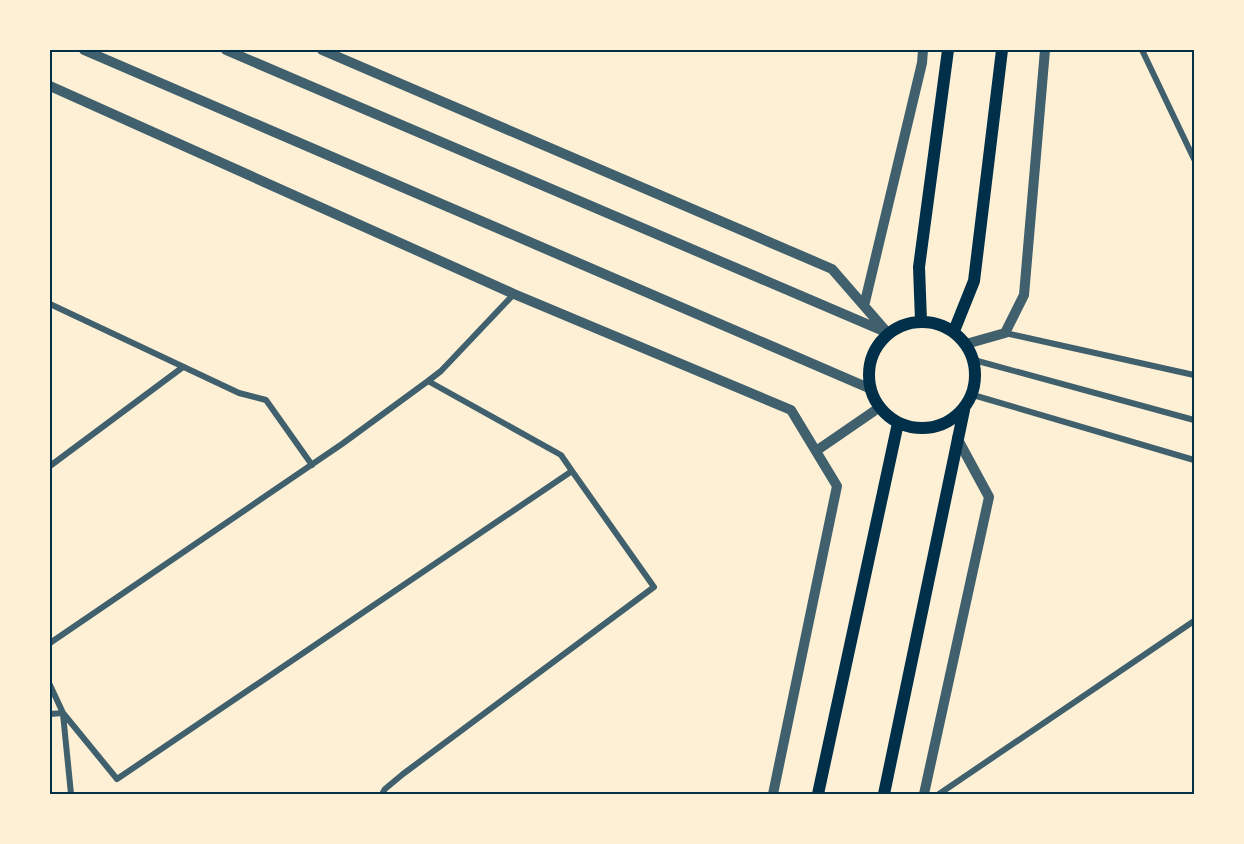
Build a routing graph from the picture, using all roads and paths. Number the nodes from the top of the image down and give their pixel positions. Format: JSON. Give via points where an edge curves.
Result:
{"nodes":[{"id":1,"x":84,"y":50,"type":"edge"},
{"id":2,"x":226,"y":50,"type":"edge"},
{"id":3,"x":322,"y":50,"type":"edge"},
{"id":4,"x":923,"y":50,"type":"edge"},
{"id":5,"x":948,"y":50,"type":"edge"},
{"id":6,"x":1002,"y":50,"type":"edge"},
{"id":7,"x":1045,"y":50,"type":"edge"},
{"id":8,"x":1142,"y":50,"type":"edge"},
{"id":9,"x":50,"y":86,"type":"edge"},
{"id":10,"x":1194,"y":159,"type":"edge"},
{"id":11,"x":514,"y":294,"type":"junction"},
{"id":12,"x":50,"y":304,"type":"edge"},
{"id":13,"x":864,"y":306,"type":"junction"},
{"id":14,"x":921,"y":321,"type":"junction"},
{"id":15,"x":954,"y":331,"type":"junction"},
{"id":16,"x":888,"y":333,"type":"junction"},
{"id":17,"x":1005,"y":333,"type":"junction"},
{"id":18,"x":966,"y":344,"type":"junction"},
{"id":19,"x":974,"y":360,"type":"junction"},
{"id":20,"x":183,"y":367,"type":"junction"},
{"id":21,"x":1194,"y":375,"type":"edge"},
{"id":22,"x":428,"y":381,"type":"junction"},
{"id":23,"x":872,"y":389,"type":"junction"},
{"id":24,"x":973,"y":395,"type":"junction"},
{"id":25,"x":880,"y":406,"type":"junction"},
{"id":26,"x":964,"y":410,"type":"junction"},
{"id":27,"x":1194,"y":420,"type":"edge"},
{"id":28,"x":898,"y":423,"type":"junction"},
{"id":29,"x":957,"y":438,"type":"junction"},
{"id":30,"x":816,"y":451,"type":"junction"},
{"id":31,"x":1194,"y":460,"type":"edge"},
{"id":32,"x":312,"y":465,"type":"junction"},
{"id":33,"x":50,"y":466,"type":"edge"},
{"id":34,"x":572,"y":471,"type":"junction"},
{"id":35,"x":1194,"y":621,"type":"edge"},
{"id":36,"x":50,"y":643,"type":"edge"},
{"id":37,"x":50,"y":685,"type":"edge"},
{"id":38,"x":63,"y":713,"type":"junction"},
{"id":39,"x":50,"y":714,"type":"edge"},
{"id":40,"x":71,"y":795,"type":"edge"},
{"id":41,"x":382,"y":795,"type":"edge"},
{"id":42,"x":773,"y":795,"type":"edge"},
{"id":43,"x":818,"y":795,"type":"edge"},
{"id":44,"x":884,"y":795,"type":"edge"},
{"id":45,"x":924,"y":795,"type":"edge"},
{"id":46,"x":939,"y":795,"type":"edge"}],
"edges":[{"from":1,"to":23,"type":"street"},
{"from":2,"to":16,"type":"street"},
{"from":3,"to":13,"type":"street","via":[[832,269]]},
{"from":4,"to":13,"type":"street"},
{"from":5,"to":14,"type":"main road","via":[[919,267]]},
{"from":6,"to":15,"type":"main road","via":[[974,281]]},
{"from":7,"to":17,"type":"street","via":[[1024,295]]},
{"from":8,"to":10,"type":"street"},
{"from":9,"to":11,"type":"street"},
{"from":11,"to":22,"type":"street"},
{"from":11,"to":30,"type":"street","via":[[791,410]]},
{"from":12,"to":20,"type":"street"},
{"from":13,"to":16,"type":"street"},
{"from":14,"to":15,"type":"main road","via":[[938,323]]},
{"from":14,"to":16,"type":"main road","via":[[903,324]]},
{"from":15,"to":18,"type":"main road"},
{"from":16,"to":23,"type":"main road","via":[[876,346],[870,363]]},
{"from":17,"to":18,"type":"street"},
{"from":17,"to":21,"type":"street"},
{"from":18,"to":19,"type":"main road"},
{"from":19,"to":24,"type":"main road"},
{"from":19,"to":27,"type":"street"},
{"from":20,"to":32,"type":"street","via":[[239,393],[266,400]]},
{"from":20,"to":33,"type":"street"},
{"from":22,"to":32,"type":"street"},
{"from":22,"to":34,"type":"street","via":[[561,455]]},
{"from":23,"to":25,"type":"main road"},
{"from":24,"to":26,"type":"main road"},
{"from":24,"to":31,"type":"street"},
{"from":25,"to":28,"type":"main road"},
{"from":25,"to":30,"type":"street"},
{"from":26,"to":28,"type":"main road","via":[[950,422],[933,428]]},
{"from":26,"to":29,"type":"main road"},
{"from":28,"to":43,"type":"main road"},
{"from":29,"to":44,"type":"main road"},
{"from":29,"to":45,"type":"street","via":[[989,497]]},
{"from":30,"to":42,"type":"street","via":[[837,486]]},
{"from":32,"to":36,"type":"street"},
{"from":34,"to":38,"type":"street","via":[[117,779]]},
{"from":34,"to":41,"type":"street","via":[[654,587],[403,774]]},
{"from":35,"to":46,"type":"street"},
{"from":37,"to":38,"type":"street"},
{"from":38,"to":39,"type":"street"},
{"from":38,"to":40,"type":"street"}]}
